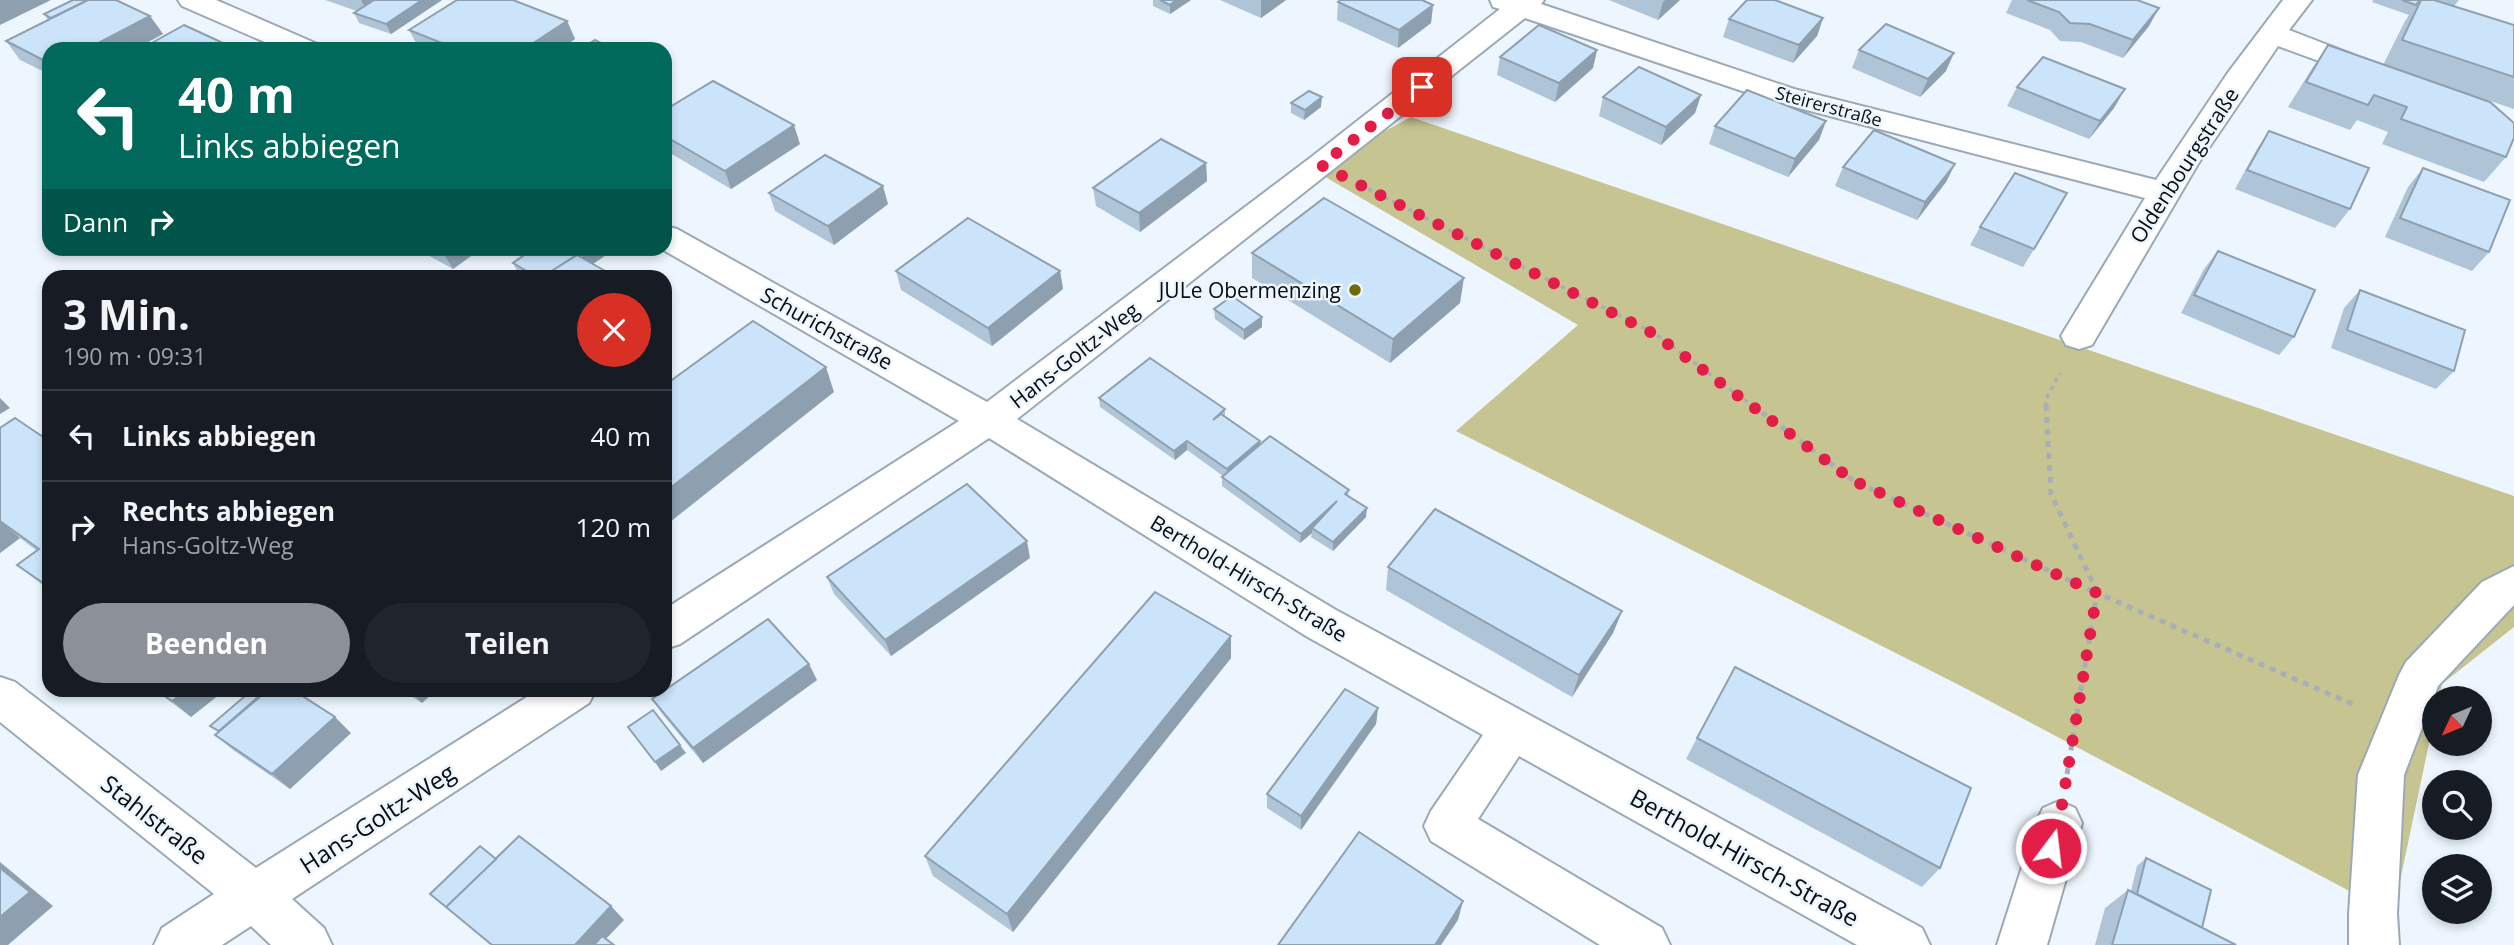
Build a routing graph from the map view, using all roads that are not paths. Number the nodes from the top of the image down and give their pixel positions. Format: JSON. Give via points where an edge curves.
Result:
{"nodes":[{"id":1,"x":192,"y":0,"type":"edge"},
{"id":2,"x":2298,"y":0,"type":"edge"},
{"id":3,"x":1518,"y":3,"type":"edge"},
{"id":4,"x":2271,"y":33,"type":"junction"},
{"id":5,"x":289,"y":42,"type":"edge"},
{"id":6,"x":2341,"y":60,"type":"edge"},
{"id":7,"x":2162,"y":192,"type":"junction"},
{"id":8,"x":672,"y":241,"type":"edge"},
{"id":9,"x":2079,"y":337,"type":"road end"},
{"id":10,"x":989,"y":420,"type":"junction"},
{"id":11,"x":2514,"y":583,"type":"edge"},
{"id":12,"x":672,"y":626,"type":"edge"},
{"id":13,"x":0,"y":696,"type":"edge"},
{"id":14,"x":563,"y":697,"type":"edge"},
{"id":15,"x":1512,"y":729,"type":"junction"},
{"id":16,"x":2059,"y":823,"type":"road end"},
{"id":17,"x":254,"y":897,"type":"junction"},
{"id":18,"x":179,"y":945,"type":"edge"},
{"id":19,"x":307,"y":945,"type":"edge"},
{"id":20,"x":1645,"y":945,"type":"edge"},
{"id":21,"x":1905,"y":945,"type":"edge"},
{"id":22,"x":2022,"y":945,"type":"edge"},
{"id":23,"x":2374,"y":945,"type":"edge"}],
"edges":[{"from":1,"to":5,"type":"street"},
{"from":2,"to":4,"type":"street","name":"Oldenbourgstraße"},
{"from":3,"to":7,"type":"street","name":"Steirerstraße","via":[[1783,95]]},
{"from":3,"to":10,"type":"street","name":"Hans-Goltz-Weg","via":[[1321,165]]},
{"from":4,"to":6,"type":"street"},
{"from":4,"to":7,"type":"street","name":"Oldenbourgstraße"},
{"from":7,"to":9,"type":"street","name":"Oldenbourgstraße"},
{"from":8,"to":10,"type":"street","name":"Schurichstraße"},
{"from":10,"to":12,"type":"street","name":"Hans-Goltz-Weg"},
{"from":10,"to":15,"type":"street","name":"Berthold-Hirsch-Straße","via":[[1321,623]]},
{"from":11,"to":23,"type":"street","via":[[2497,594],[2421,675],[2381,775]]},
{"from":13,"to":17,"type":"street","name":"Stahlstraße"},
{"from":14,"to":17,"type":"street","name":"Hans-Goltz-Weg"},
{"from":15,"to":20,"type":"street","via":[[1447,826]]},
{"from":15,"to":21,"type":"street","name":"Berthold-Hirsch-Straße"},
{"from":16,"to":22,"type":"street"},
{"from":17,"to":18,"type":"street","name":"Hans-Goltz-Weg"},
{"from":17,"to":19,"type":"street","name":"Stahlstraße"}]}
